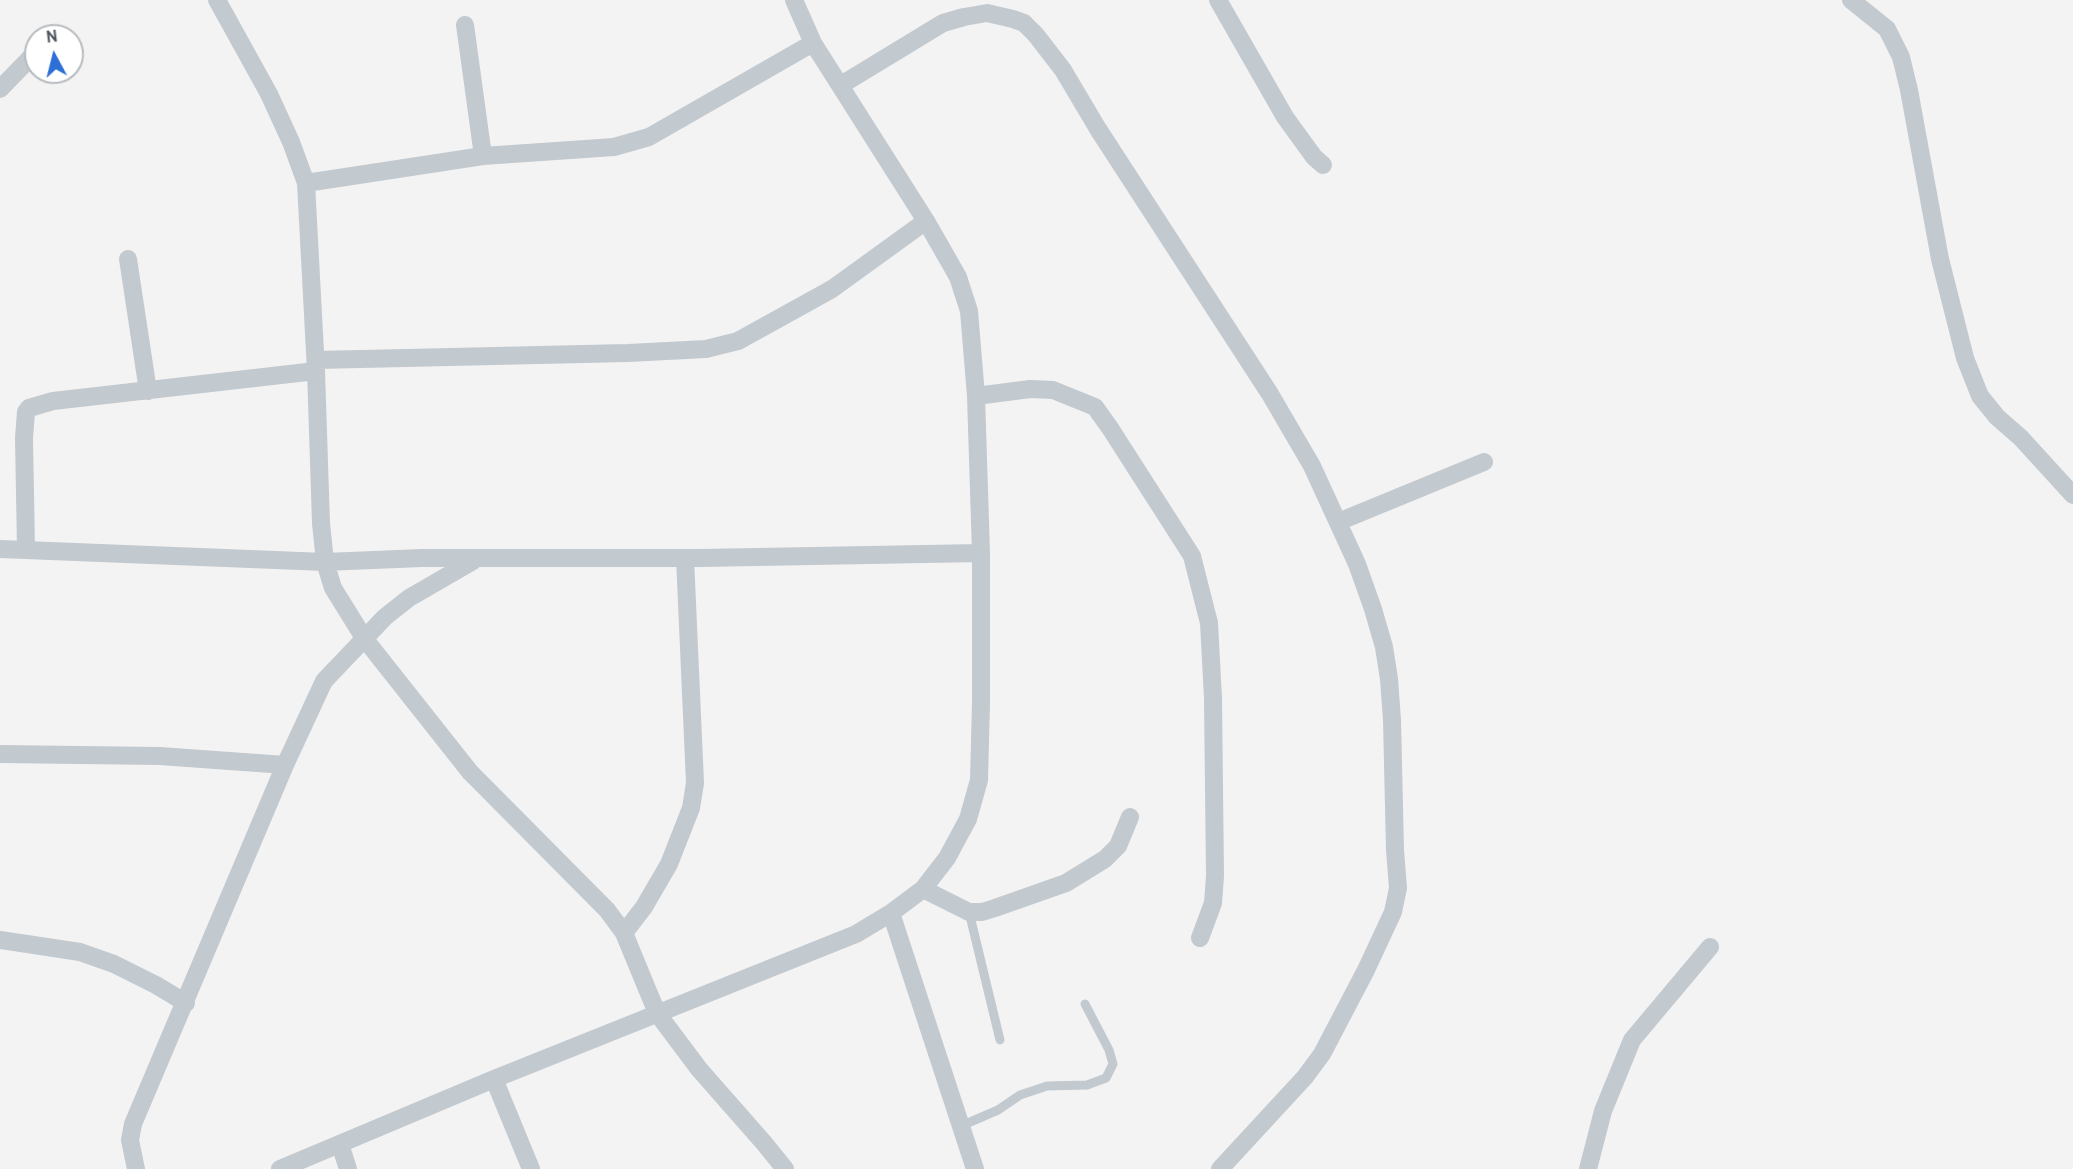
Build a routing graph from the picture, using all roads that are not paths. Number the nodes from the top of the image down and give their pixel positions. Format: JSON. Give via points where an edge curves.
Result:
{"nodes":[{"id":1,"x":217,"y":0,"type":"edge"},
{"id":2,"x":794,"y":0,"type":"edge"},
{"id":3,"x":1218,"y":0,"type":"edge"},
{"id":4,"x":1851,"y":0,"type":"edge"},
{"id":5,"x":987,"y":6,"type":"edge"},
{"id":6,"x":465,"y":25,"type":"dead end"},
{"id":7,"x":813,"y":43,"type":"junction"},
{"id":8,"x":24,"y":64,"type":"edge"},
{"id":9,"x":841,"y":85,"type":"junction"},
{"id":10,"x":0,"y":89,"type":"edge"},
{"id":11,"x":483,"y":156,"type":"junction"},
{"id":12,"x":1323,"y":165,"type":"dead end"},
{"id":13,"x":306,"y":183,"type":"junction"},
{"id":14,"x":926,"y":221,"type":"junction"},
{"id":15,"x":128,"y":260,"type":"dead end"},
{"id":16,"x":316,"y":365,"type":"junction"},
{"id":17,"x":148,"y":391,"type":"junction"},
{"id":18,"x":976,"y":396,"type":"junction"},
{"id":19,"x":1484,"y":462,"type":"dead end"},
{"id":20,"x":2073,"y":495,"type":"edge"},
{"id":21,"x":1338,"y":522,"type":"junction"},
{"id":22,"x":0,"y":549,"type":"edge"},
{"id":23,"x":26,"y":549,"type":"junction"},
{"id":24,"x":981,"y":553,"type":"junction"},
{"id":25,"x":685,"y":558,"type":"junction"},
{"id":26,"x":475,"y":559,"type":"junction"},
{"id":27,"x":325,"y":562,"type":"junction"},
{"id":28,"x":364,"y":638,"type":"junction"},
{"id":29,"x":0,"y":754,"type":"edge"},
{"id":30,"x":285,"y":765,"type":"junction"},
{"id":31,"x":1130,"y":818,"type":"dead end"},
{"id":32,"x":923,"y":889,"type":"junction"},
{"id":33,"x":969,"y":912,"type":"junction"},
{"id":34,"x":891,"y":913,"type":"junction"},
{"id":35,"x":624,"y":933,"type":"junction"},
{"id":36,"x":1200,"y":938,"type":"dead end"},
{"id":37,"x":0,"y":940,"type":"edge"},
{"id":38,"x":1710,"y":947,"type":"dead end"},
{"id":39,"x":186,"y":1003,"type":"junction"},
{"id":40,"x":1085,"y":1004,"type":"dead end"},
{"id":41,"x":657,"y":1013,"type":"junction"},
{"id":42,"x":1000,"y":1040,"type":"dead end"},
{"id":43,"x":494,"y":1079,"type":"junction"},
{"id":44,"x":961,"y":1126,"type":"junction"},
{"id":45,"x":340,"y":1144,"type":"junction"},
{"id":46,"x":136,"y":1169,"type":"edge"},
{"id":47,"x":280,"y":1169,"type":"edge"},
{"id":48,"x":348,"y":1169,"type":"edge"},
{"id":49,"x":531,"y":1169,"type":"edge"},
{"id":50,"x":785,"y":1169,"type":"edge"},
{"id":51,"x":975,"y":1169,"type":"edge"},
{"id":52,"x":1220,"y":1169,"type":"edge"},
{"id":53,"x":1588,"y":1169,"type":"edge"}],
"edges":[{"from":1,"to":13,"type":"street","via":[[269,94]]},
{"from":2,"to":7,"type":"street"},
{"from":3,"to":12,"type":"street","via":[[1285,117]]},
{"from":4,"to":20,"type":"street","via":[[1887,29],[1901,57],[1940,259],[1965,358],[1980,396]]},
{"from":5,"to":9,"type":"street","via":[[943,23]]},
{"from":5,"to":21,"type":"street","via":[[1024,23],[1063,70],[1270,394],[1312,466]]},
{"from":6,"to":11,"type":"street"},
{"from":7,"to":9,"type":"street"},
{"from":7,"to":11,"type":"street","via":[[649,137],[614,147]]},
{"from":8,"to":10,"type":"street"},
{"from":9,"to":14,"type":"street"},
{"from":11,"to":13,"type":"street"},
{"from":13,"to":16,"type":"street"},
{"from":14,"to":16,"type":"street","via":[[832,289],[738,341],[706,349]]},
{"from":14,"to":18,"type":"street","via":[[965,294]]},
{"from":15,"to":17,"type":"street"},
{"from":16,"to":17,"type":"street"},
{"from":16,"to":27,"type":"street"},
{"from":17,"to":23,"type":"street","via":[[53,400],[29,408],[24,438]]},
{"from":18,"to":24,"type":"street"},
{"from":18,"to":36,"type":"street","via":[[1053,390],[1095,407],[1192,556],[1209,622],[1213,710],[1215,876],[1213,903]]},
{"from":19,"to":21,"type":"street"},
{"from":21,"to":52,"type":"street","via":[[1357,564],[1384,647],[1394,760],[1398,888],[1393,912],[1322,1054]]},
{"from":22,"to":23,"type":"street"},
{"from":23,"to":27,"type":"street"},
{"from":24,"to":25,"type":"street"},
{"from":24,"to":32,"type":"street","via":[[979,780],[968,819],[947,858]]},
{"from":25,"to":26,"type":"street"},
{"from":25,"to":35,"type":"street","via":[[695,783],[691,808],[669,864]]},
{"from":26,"to":27,"type":"street"},
{"from":26,"to":28,"type":"street","via":[[409,598]]},
{"from":27,"to":28,"type":"street","via":[[333,588]]},
{"from":28,"to":30,"type":"street","via":[[324,681]]},
{"from":28,"to":35,"type":"street","via":[[470,772],[607,910]]},
{"from":29,"to":30,"type":"street","via":[[160,756]]},
{"from":30,"to":39,"type":"street"},
{"from":31,"to":33,"type":"street","via":[[1118,846],[1085,872],[1066,883],[996,908]]},
{"from":32,"to":33,"type":"street"},
{"from":32,"to":34,"type":"street"},
{"from":33,"to":42,"type":"lane"},
{"from":34,"to":41,"type":"street","via":[[856,934]]},
{"from":34,"to":44,"type":"street"},
{"from":35,"to":41,"type":"street"},
{"from":37,"to":39,"type":"street","via":[[80,951],[114,964]]},
{"from":38,"to":53,"type":"street","via":[[1632,1040],[1603,1111]]},
{"from":39,"to":46,"type":"street","via":[[133,1124],[130,1140]]},
{"from":40,"to":44,"type":"lane","via":[[1113,1064],[1106,1078],[1087,1085],[1047,1086],[1020,1095],[998,1110]]},
{"from":41,"to":43,"type":"street"},
{"from":41,"to":50,"type":"street","via":[[699,1069]]},
{"from":43,"to":45,"type":"street"},
{"from":43,"to":49,"type":"street"},
{"from":44,"to":51,"type":"street"},
{"from":45,"to":47,"type":"street"},
{"from":45,"to":48,"type":"street"}]}
